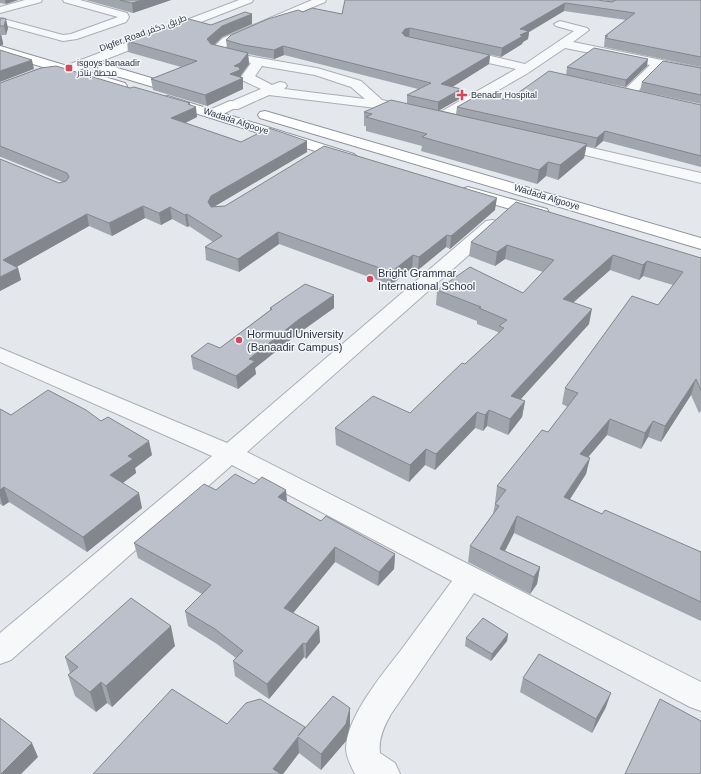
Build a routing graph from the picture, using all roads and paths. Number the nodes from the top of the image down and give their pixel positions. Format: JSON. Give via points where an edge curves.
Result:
{"nodes":[{"id":1,"x":37,"y":0,"type":"edge"},
{"id":2,"x":68,"y":0,"type":"edge"},
{"id":3,"x":233,"y":0,"type":"edge"},
{"id":4,"x":248,"y":0,"type":"edge"},
{"id":5,"x":321,"y":0,"type":"edge"},
{"id":6,"x":0,"y":10,"type":"edge"},
{"id":7,"x":0,"y":21,"type":"edge"},
{"id":8,"x":560,"y":24,"type":"dead end"},
{"id":9,"x":24,"y":28,"type":"junction"},
{"id":10,"x":2,"y":40,"type":"edge"},
{"id":11,"x":564,"y":44,"type":"junction"},
{"id":12,"x":446,"y":49,"type":"edge"},
{"id":13,"x":258,"y":61,"type":"junction"},
{"id":14,"x":659,"y":63,"type":"junction"},
{"id":15,"x":64,"y":66,"type":"junction"},
{"id":16,"x":525,"y":69,"type":"junction"},
{"id":17,"x":317,"y":72,"type":"junction"},
{"id":18,"x":701,"y":72,"type":"edge"},
{"id":19,"x":539,"y":73,"type":"dead end"},
{"id":20,"x":0,"y":89,"type":"edge"},
{"id":21,"x":614,"y":90,"type":"edge"},
{"id":22,"x":266,"y":91,"type":"junction"},
{"id":23,"x":628,"y":93,"type":"junction"},
{"id":24,"x":643,"y":96,"type":"edge"},
{"id":25,"x":383,"y":105,"type":"junction"},
{"id":26,"x":231,"y":106,"type":"junction"},
{"id":27,"x":212,"y":114,"type":"junction"},
{"id":28,"x":440,"y":118,"type":"junction"},
{"id":29,"x":461,"y":123,"type":"edge"},
{"id":30,"x":545,"y":141,"type":"edge"},
{"id":31,"x":324,"y":150,"type":"junction"},
{"id":32,"x":362,"y":161,"type":"edge"},
{"id":33,"x":305,"y":162,"type":"edge"},
{"id":34,"x":701,"y":178,"type":"edge"},
{"id":35,"x":454,"y":188,"type":"edge"},
{"id":36,"x":514,"y":206,"type":"junction"},
{"id":37,"x":552,"y":217,"type":"edge"},
{"id":38,"x":701,"y":244,"type":"edge"},
{"id":39,"x":0,"y":354,"type":"edge"},
{"id":40,"x":230,"y":454,"type":"junction"},
{"id":41,"x":470,"y":577,"type":"junction"},
{"id":42,"x":0,"y":651,"type":"edge"},
{"id":43,"x":701,"y":697,"type":"edge"},
{"id":44,"x":383,"y":774,"type":"edge"}],
"edges":[{"from":1,"to":6,"type":"street"},
{"from":2,"to":9,"type":"street","via":[[124,17],[122,20],[73,37],[63,38]]},
{"from":3,"to":15,"type":"street","name":"Digfer Road طريق دكفر"},
{"from":4,"to":15,"type":"street","name":"Digfer Road طريق دكفر"},
{"from":5,"to":13,"type":"street","via":[[227,40],[216,50]]},
{"from":7,"to":9,"type":"street"},
{"from":8,"to":11,"type":"street","via":[[584,30]]},
{"from":9,"to":10,"type":"street"},
{"from":10,"to":15,"type":"main road","name":"Wadada Afgooye"},
{"from":11,"to":14,"type":"street"},
{"from":11,"to":16,"type":"street"},
{"from":12,"to":16,"type":"street"},
{"from":13,"to":17,"type":"street"},
{"from":13,"to":22,"type":"street","via":[[247,77],[268,88]]},
{"from":14,"to":18,"type":"street"},
{"from":14,"to":23,"type":"street"},
{"from":15,"to":20,"type":"street","name":"Digfer Road طريق دكفر"},
{"from":15,"to":26,"type":"main road","name":"Wadada Afgooye"},
{"from":15,"to":27,"type":"main road","name":"Wadada Afgooye"},
{"from":16,"to":19,"type":"street"},
{"from":16,"to":28,"type":"street"},
{"from":17,"to":22,"type":"street"},
{"from":17,"to":25,"type":"street","via":[[356,84],[377,103]]},
{"from":21,"to":23,"type":"street"},
{"from":22,"to":25,"type":"street"},
{"from":22,"to":26,"type":"street"},
{"from":23,"to":24,"type":"street"},
{"from":25,"to":28,"type":"street"},
{"from":26,"to":27,"type":"main road"},
{"from":26,"to":38,"type":"main road","name":"Wadada Afgooye"},
{"from":27,"to":31,"type":"main road","name":"Wadada Afgooye"},
{"from":28,"to":29,"type":"street"},
{"from":30,"to":34,"type":"street"},
{"from":31,"to":32,"type":"main road","name":"Wadada Afgooye"},
{"from":31,"to":33,"type":"street"},
{"from":35,"to":36,"type":"main road","name":"Wadada Afgooye"},
{"from":36,"to":37,"type":"main road","name":"Wadada Afgooye"},
{"from":36,"to":40,"type":"street"},
{"from":39,"to":40,"type":"street"},
{"from":40,"to":41,"type":"street"},
{"from":40,"to":42,"type":"street"},
{"from":41,"to":43,"type":"street"},
{"from":41,"to":44,"type":"street","via":[[370,722],[362,752],[367,764]]}]}
